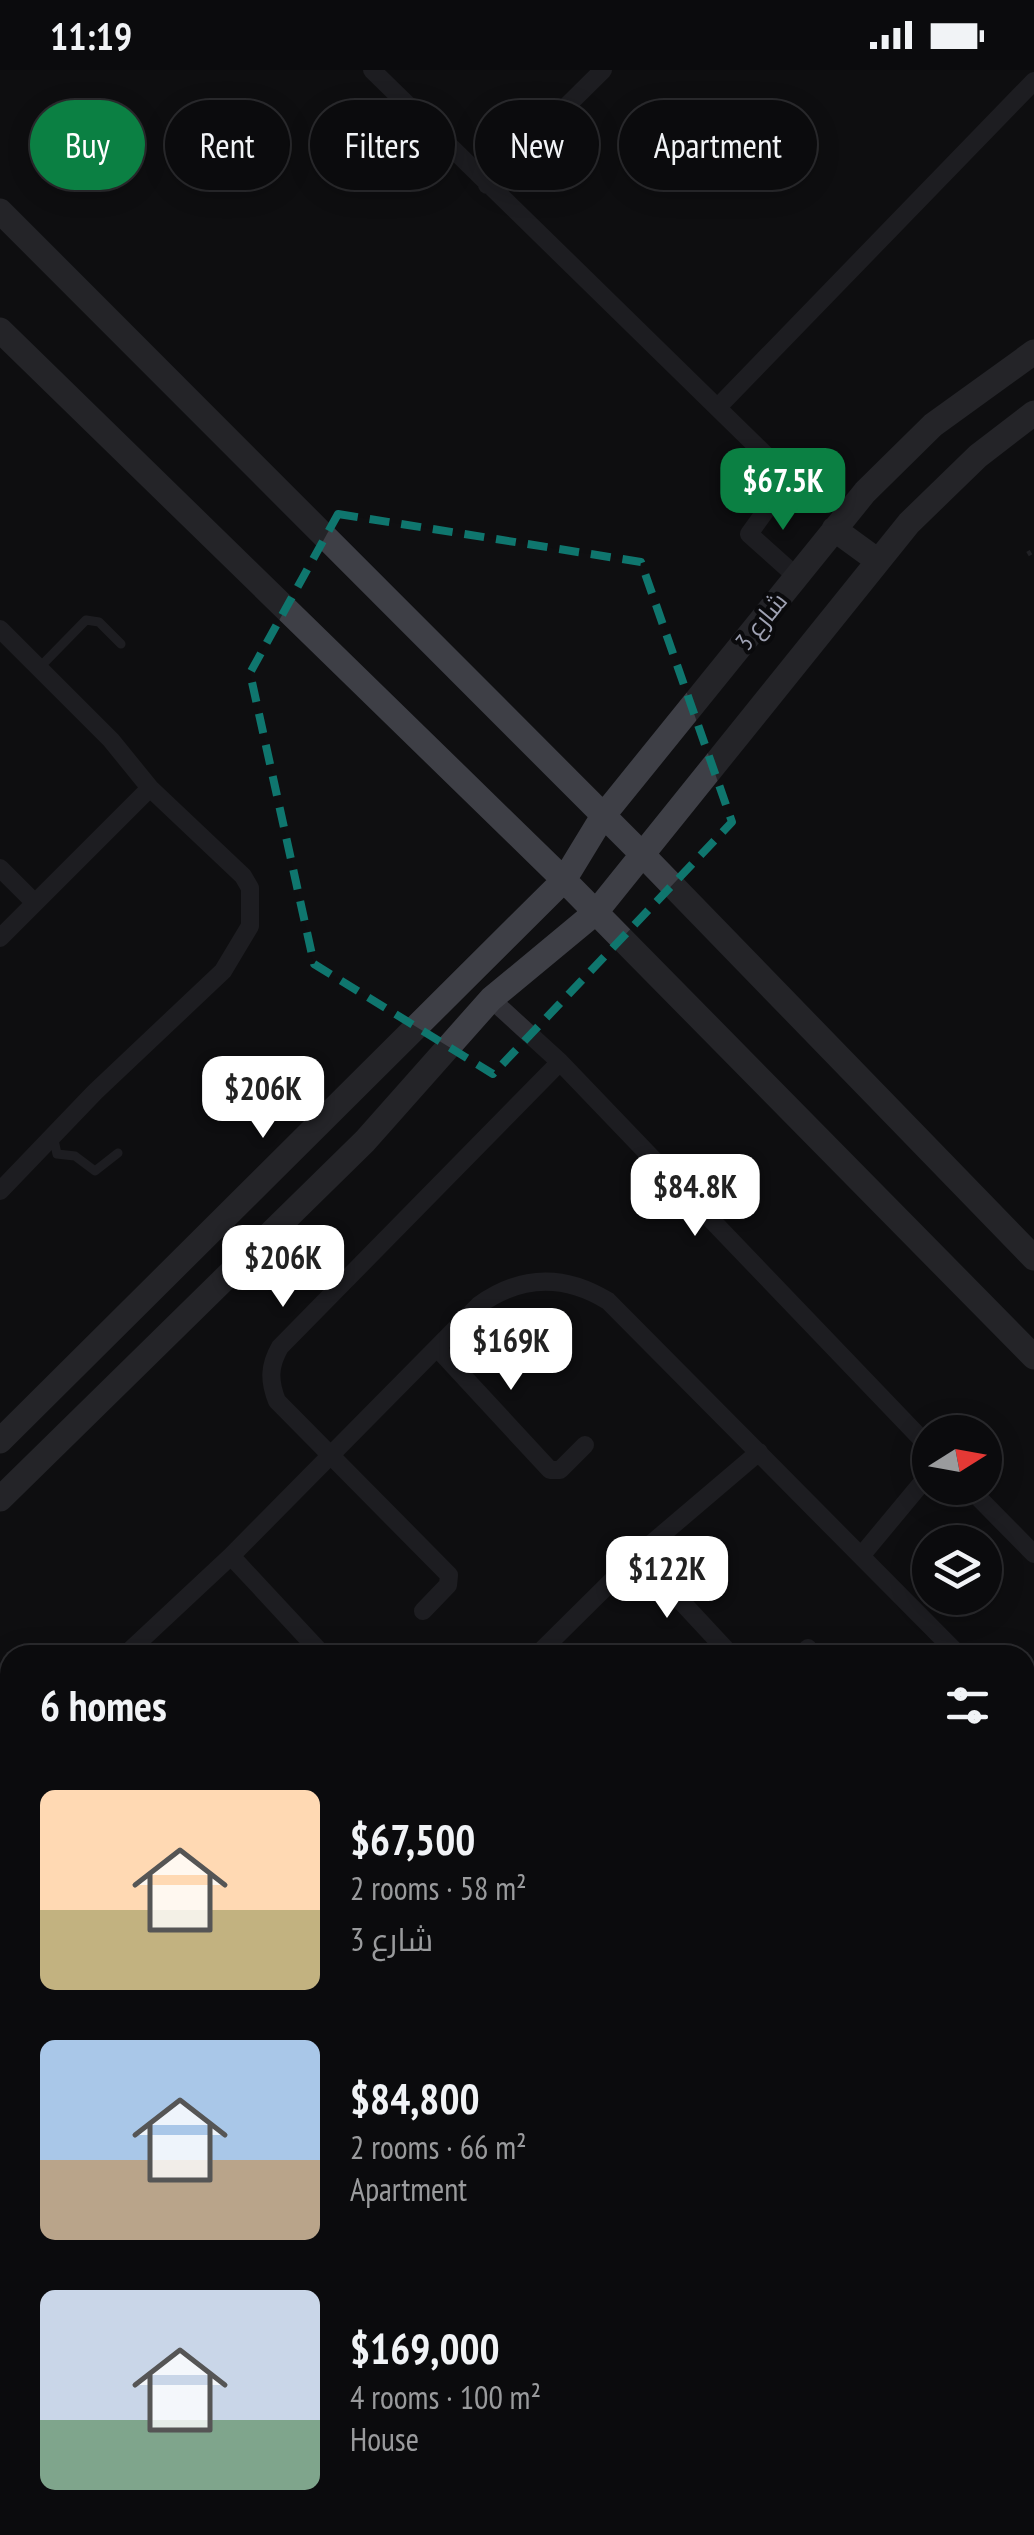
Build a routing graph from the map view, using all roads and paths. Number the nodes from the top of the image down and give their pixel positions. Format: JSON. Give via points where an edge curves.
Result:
{"nodes":[{"id":1,"x":372,"y":70,"type":"edge"},
{"id":2,"x":603,"y":70,"type":"edge"},
{"id":3,"x":1034,"y":80,"type":"edge"},
{"id":4,"x":573,"y":100,"type":"edge"},
{"id":5,"x":475,"y":172,"type":"edge"},
{"id":6,"x":493,"y":190,"type":"edge"},
{"id":7,"x":0,"y":211,"type":"edge"},
{"id":8,"x":0,"y":330,"type":"edge"},
{"id":9,"x":1034,"y":352,"type":"edge"},
{"id":10,"x":718,"y":407,"type":"junction"},
{"id":11,"x":1034,"y":413,"type":"edge"},
{"id":12,"x":834,"y":529,"type":"junction"},
{"id":13,"x":1028,"y":551,"type":"dead end"},
{"id":14,"x":878,"y":561,"type":"junction"},
{"id":15,"x":1034,"y":561,"type":"edge"},
{"id":16,"x":798,"y":576,"type":"junction"},
{"id":17,"x":0,"y":629,"type":"edge"},
{"id":18,"x":121,"y":644,"type":"dead end"},
{"id":19,"x":40,"y":666,"type":"junction"},
{"id":20,"x":150,"y":788,"type":"junction"},
{"id":21,"x":603,"y":816,"type":"junction"},
{"id":22,"x":641,"y":853,"type":"junction"},
{"id":23,"x":0,"y":868,"type":"edge"},
{"id":24,"x":564,"y":880,"type":"junction"},
{"id":25,"x":35,"y":903,"type":"junction"},
{"id":26,"x":596,"y":912,"type":"junction"},
{"id":27,"x":0,"y":938,"type":"edge"},
{"id":28,"x":492,"y":998,"type":"junction"},
{"id":29,"x":560,"y":1062,"type":"junction"},
{"id":30,"x":54,"y":1140,"type":"junction"},
{"id":31,"x":118,"y":1153,"type":"dead end"},
{"id":32,"x":0,"y":1191,"type":"edge"},
{"id":33,"x":1034,"y":1258,"type":"edge"},
{"id":34,"x":437,"y":1348,"type":"junction"},
{"id":35,"x":1034,"y":1357,"type":"edge"},
{"id":36,"x":912,"y":1429,"type":"edge"},
{"id":37,"x":0,"y":1441,"type":"edge"},
{"id":38,"x":585,"y":1445,"type":"dead end"},
{"id":39,"x":759,"y":1452,"type":"junction"},
{"id":40,"x":329,"y":1457,"type":"junction"},
{"id":41,"x":912,"y":1495,"type":"edge"},
{"id":42,"x":0,"y":1499,"type":"edge"},
{"id":43,"x":986,"y":1505,"type":"edge"},
{"id":44,"x":1034,"y":1554,"type":"edge"},
{"id":45,"x":638,"y":1555,"type":"junction"},
{"id":46,"x":232,"y":1556,"type":"junction"},
{"id":47,"x":861,"y":1556,"type":"junction"},
{"id":48,"x":423,"y":1611,"type":"dead end"},
{"id":49,"x":136,"y":1645,"type":"edge"},
{"id":50,"x":314,"y":1645,"type":"edge"},
{"id":51,"x":547,"y":1645,"type":"edge"},
{"id":52,"x":722,"y":1645,"type":"edge"},
{"id":53,"x":949,"y":1645,"type":"edge"}],
"edges":[{"from":1,"to":5,"type":"street"},
{"from":2,"to":4,"type":"street"},
{"from":3,"to":10,"type":"street"},
{"from":6,"to":10,"type":"street"},
{"from":7,"to":21,"type":"street"},
{"from":8,"to":24,"type":"street"},
{"from":9,"to":12,"type":"street","name":"شارع 3","via":[[933,425]]},
{"from":10,"to":16,"type":"street","via":[[784,478],[749,534]]},
{"from":11,"to":14,"type":"street","via":[[942,488]]},
{"from":12,"to":14,"type":"street"},
{"from":12,"to":16,"type":"street","name":"شارع 3"},
{"from":13,"to":15,"type":"path"},
{"from":14,"to":22,"type":"street"},
{"from":16,"to":21,"type":"street","name":"شارع 3"},
{"from":17,"to":19,"type":"street"},
{"from":18,"to":19,"type":"lane","via":[[90,619]]},
{"from":19,"to":20,"type":"street"},
{"from":20,"to":25,"type":"street"},
{"from":20,"to":30,"type":"street","via":[[243,876],[250,888],[250,926],[223,971]]},
{"from":21,"to":22,"type":"street"},
{"from":21,"to":24,"type":"street","name":"شارع 3"},
{"from":22,"to":26,"type":"street"},
{"from":22,"to":33,"type":"street"},
{"from":23,"to":25,"type":"street"},
{"from":24,"to":26,"type":"street"},
{"from":24,"to":37,"type":"street","name":"شارع 3"},
{"from":25,"to":27,"type":"street"},
{"from":26,"to":28,"type":"street"},
{"from":26,"to":35,"type":"street"},
{"from":28,"to":29,"type":"street"},
{"from":28,"to":42,"type":"street","via":[[364,1141]]},
{"from":29,"to":36,"type":"street"},
{"from":29,"to":40,"type":"street","via":[[280,1347],[270,1374],[277,1401]]},
{"from":30,"to":31,"type":"lane","via":[[57,1154],[75,1156],[95,1171]]},
{"from":30,"to":32,"type":"street"},
{"from":34,"to":38,"type":"street","via":[[550,1470],[560,1470]]},
{"from":34,"to":39,"type":"street","via":[[496,1294],[533,1281],[573,1284],[608,1301]]},
{"from":34,"to":40,"type":"street"},
{"from":39,"to":45,"type":"street"},
{"from":39,"to":47,"type":"street"},
{"from":40,"to":46,"type":"street"},
{"from":40,"to":48,"type":"street","via":[[449,1575],[448,1585]]},
{"from":41,"to":47,"type":"street"},
{"from":43,"to":44,"type":"street"},
{"from":45,"to":51,"type":"street"},
{"from":45,"to":52,"type":"street"},
{"from":46,"to":49,"type":"street"},
{"from":46,"to":50,"type":"street"},
{"from":47,"to":53,"type":"street"}]}
